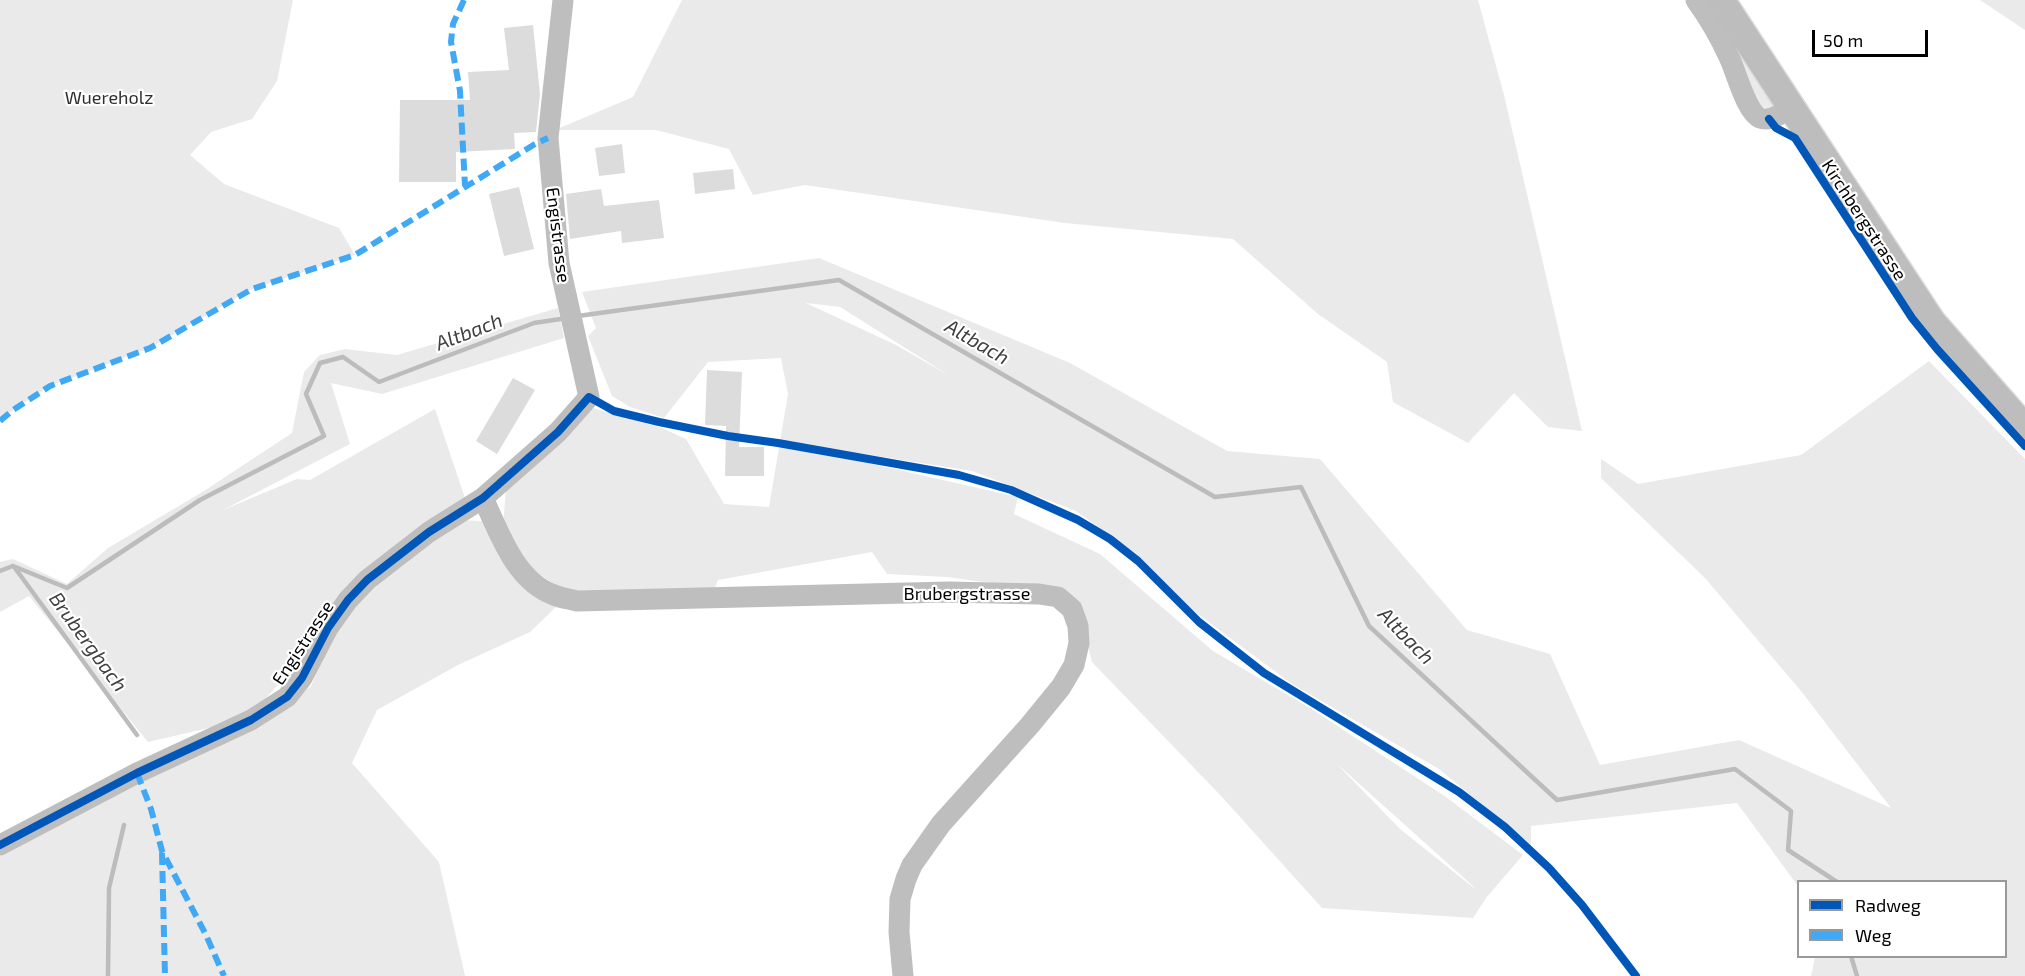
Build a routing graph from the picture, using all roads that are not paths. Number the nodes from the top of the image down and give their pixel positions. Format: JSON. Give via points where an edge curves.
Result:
{"nodes":[{"id":1,"x":563,"y":0,"type":"edge"},
{"id":2,"x":1696,"y":0,"type":"edge"},
{"id":3,"x":1721,"y":0,"type":"edge"},
{"id":4,"x":1790,"y":108,"type":"junction"},
{"id":5,"x":2025,"y":428,"type":"edge"},
{"id":6,"x":483,"y":498,"type":"junction"},
{"id":7,"x":0,"y":845,"type":"edge"},
{"id":8,"x":903,"y":976,"type":"edge"}],
"edges":[{"from":1,"to":6,"type":"street","name":"Engistrasse","via":[[548,138],[559,263],[589,397],[558,432]]},
{"from":2,"to":4,"type":"street","via":[[1729,56],[1754,113],[1769,119]]},
{"from":3,"to":4,"type":"main road","name":"Kirchbergstrasse"},
{"from":4,"to":5,"type":"main road","name":"Kirchbergstrasse","via":[[1932,322]]},
{"from":6,"to":7,"type":"street","name":"Engistrasse","via":[[429,532],[367,580],[328,628],[302,678],[287,697],[251,720],[137,773]]},
{"from":6,"to":8,"type":"street","name":"Brubergstrasse","via":[[518,566],[531,582],[552,595],[577,601],[1039,594],[1058,597],[1072,609],[1079,643],[1074,665],[1061,687],[941,824],[906,879],[899,917]]}]}
